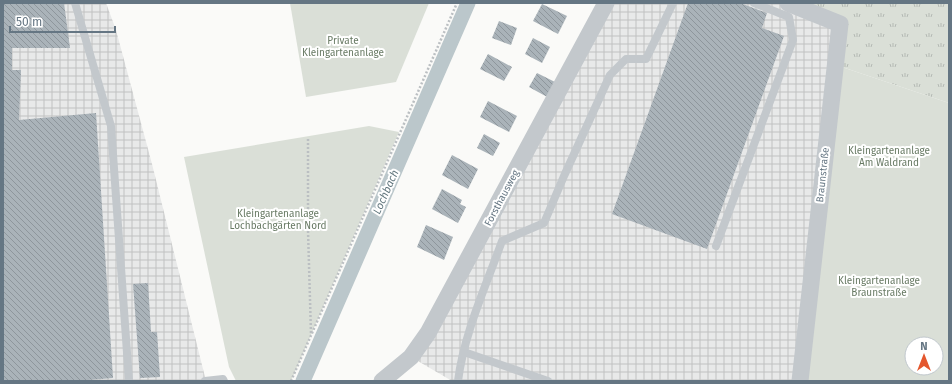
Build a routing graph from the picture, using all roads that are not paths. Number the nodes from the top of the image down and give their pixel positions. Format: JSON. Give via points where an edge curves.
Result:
{"nodes":[{"id":1,"x":74,"y":3,"type":"edge"},
{"id":2,"x":606,"y":3,"type":"edge"},
{"id":3,"x":673,"y":3,"type":"edge"},
{"id":4,"x":754,"y":3,"type":"edge"},
{"id":5,"x":788,"y":3,"type":"edge"},
{"id":6,"x":716,"y":246,"type":"dead end"},
{"id":7,"x":464,"y":352,"type":"junction"},
{"id":8,"x":129,"y":381,"type":"edge"},
{"id":9,"x":205,"y":381,"type":"edge"},
{"id":10,"x":224,"y":381,"type":"edge"},
{"id":11,"x":382,"y":381,"type":"edge"},
{"id":12,"x":458,"y":381,"type":"edge"},
{"id":13,"x":548,"y":381,"type":"edge"},
{"id":14,"x":800,"y":381,"type":"edge"}],
"edges":[{"from":1,"to":8,"type":"lane","via":[[111,126]]},
{"from":2,"to":11,"type":"street","name":"Forsthausweg","via":[[428,333],[411,357]]},
{"from":3,"to":7,"type":"lane","via":[[646,59],[626,59],[610,75],[544,223],[502,241]]},
{"from":4,"to":6,"type":"lane","via":[[789,17],[793,40]]},
{"from":5,"to":14,"type":"street","name":"Braunstraße","via":[[840,24]]},
{"from":7,"to":12,"type":"lane"},
{"from":7,"to":13,"type":"lane"},
{"from":9,"to":10,"type":"lane"}]}
